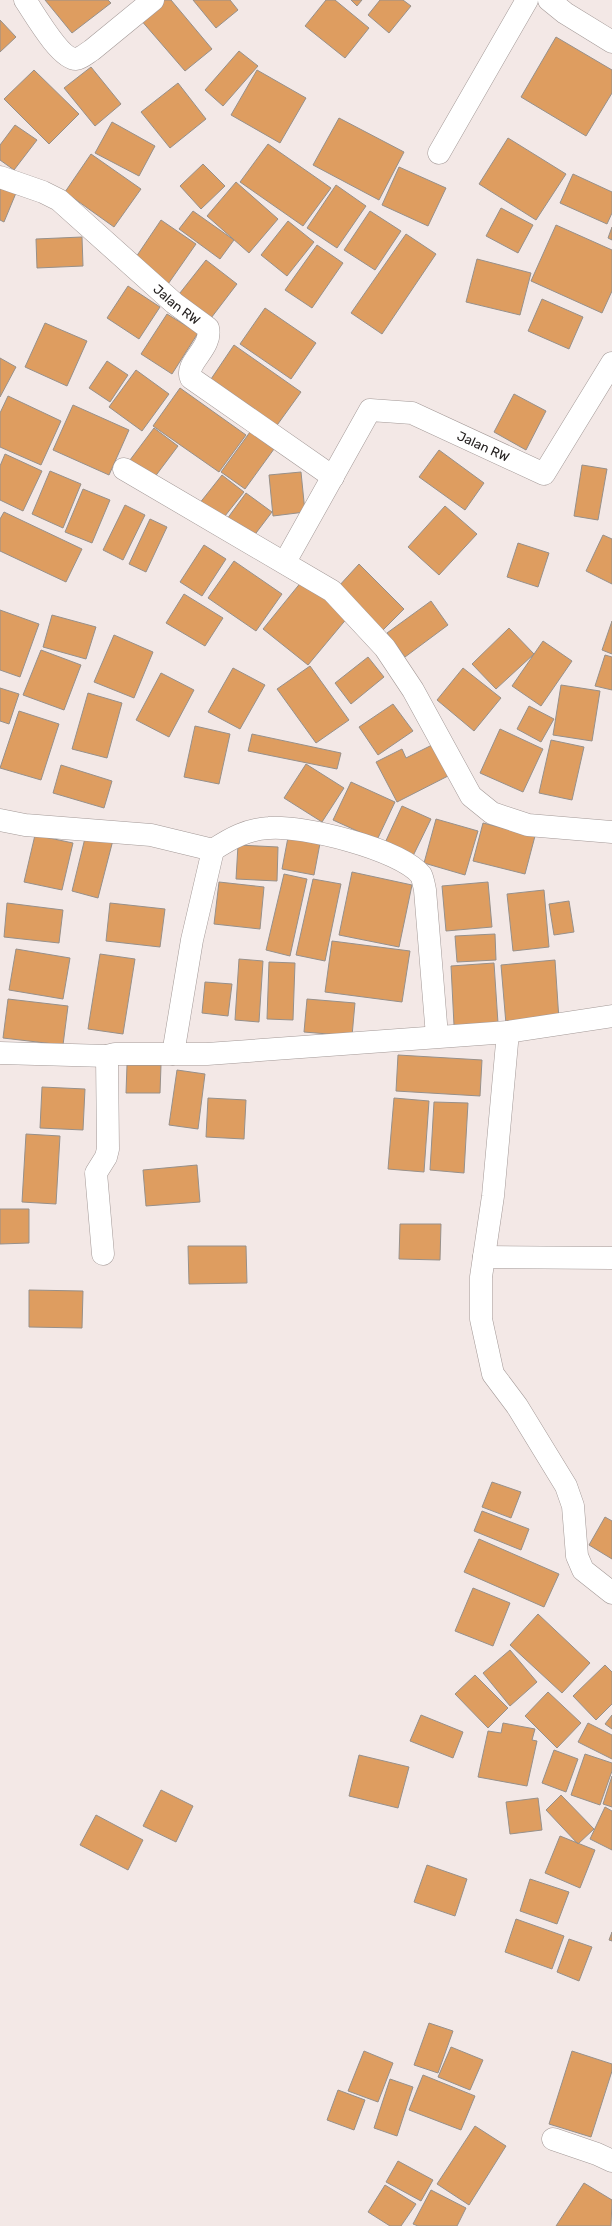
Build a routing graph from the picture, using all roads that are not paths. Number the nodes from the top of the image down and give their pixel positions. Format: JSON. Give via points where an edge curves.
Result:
{"nodes":[{"id":1,"x":25,"y":0,"type":"edge"},
{"id":2,"x":153,"y":0,"type":"edge"},
{"id":3,"x":527,"y":0,"type":"edge"},
{"id":4,"x":549,"y":0,"type":"edge"},
{"id":5,"x":612,"y":42,"type":"edge"},
{"id":6,"x":439,"y":153,"type":"dead end"},
{"id":7,"x":0,"y":177,"type":"edge"},
{"id":8,"x":612,"y":363,"type":"edge"},
{"id":9,"x":124,"y":469,"type":"dead end"},
{"id":10,"x":333,"y":477,"type":"junction"},
{"id":11,"x":285,"y":562,"type":"junction"},
{"id":12,"x":0,"y":820,"type":"edge"},
{"id":13,"x":612,"y":832,"type":"edge"},
{"id":14,"x":214,"y":850,"type":"junction"},
{"id":15,"x":612,"y":1016,"type":"edge"},
{"id":16,"x":508,"y":1032,"type":"junction"},
{"id":17,"x":437,"y":1036,"type":"junction"},
{"id":18,"x":0,"y":1052,"type":"edge"},
{"id":19,"x":173,"y":1054,"type":"junction"},
{"id":20,"x":107,"y":1056,"type":"junction"},
{"id":21,"x":103,"y":1254,"type":"dead end"},
{"id":22,"x":484,"y":1257,"type":"junction"},
{"id":23,"x":612,"y":1258,"type":"edge"},
{"id":24,"x":612,"y":1593,"type":"edge"},
{"id":25,"x":553,"y":2139,"type":"dead end"},
{"id":26,"x":612,"y":2161,"type":"edge"}],
"edges":[{"from":1,"to":2,"type":"street","via":[[58,46],[76,59],[88,53]]},
{"from":3,"to":6,"type":"street"},
{"from":4,"to":5,"type":"street"},
{"from":7,"to":10,"type":"street","name":"Jalan RW","via":[[59,200],[174,303],[208,328],[208,342],[191,367],[191,378]]},
{"from":8,"to":10,"type":"street","name":"Jalan RW","via":[[544,474],[412,413],[370,410]]},
{"from":9,"to":11,"type":"street"},
{"from":10,"to":11,"type":"street","name":"Jalan RW"},
{"from":11,"to":13,"type":"street","via":[[332,591],[385,648],[413,690],[471,796],[492,813],[528,825]]},
{"from":12,"to":14,"type":"street","via":[[25,825],[151,835]]},
{"from":14,"to":17,"type":"street","via":[[232,838],[270,827],[323,832],[369,847],[412,868],[421,876],[425,890]]},
{"from":14,"to":19,"type":"street","via":[[192,940]]},
{"from":15,"to":16,"type":"street"},
{"from":16,"to":17,"type":"street"},
{"from":16,"to":22,"type":"street","via":[[493,1196]]},
{"from":17,"to":19,"type":"street","via":[[274,1050]]},
{"from":18,"to":20,"type":"street"},
{"from":19,"to":20,"type":"street"},
{"from":20,"to":21,"type":"street","via":[[108,1149],[96,1173]]},
{"from":22,"to":23,"type":"street"},
{"from":22,"to":24,"type":"street","via":[[481,1277],[481,1319],[493,1374],[518,1406],[566,1486],[573,1506],[577,1556],[583,1570]]},
{"from":25,"to":26,"type":"street"}]}
